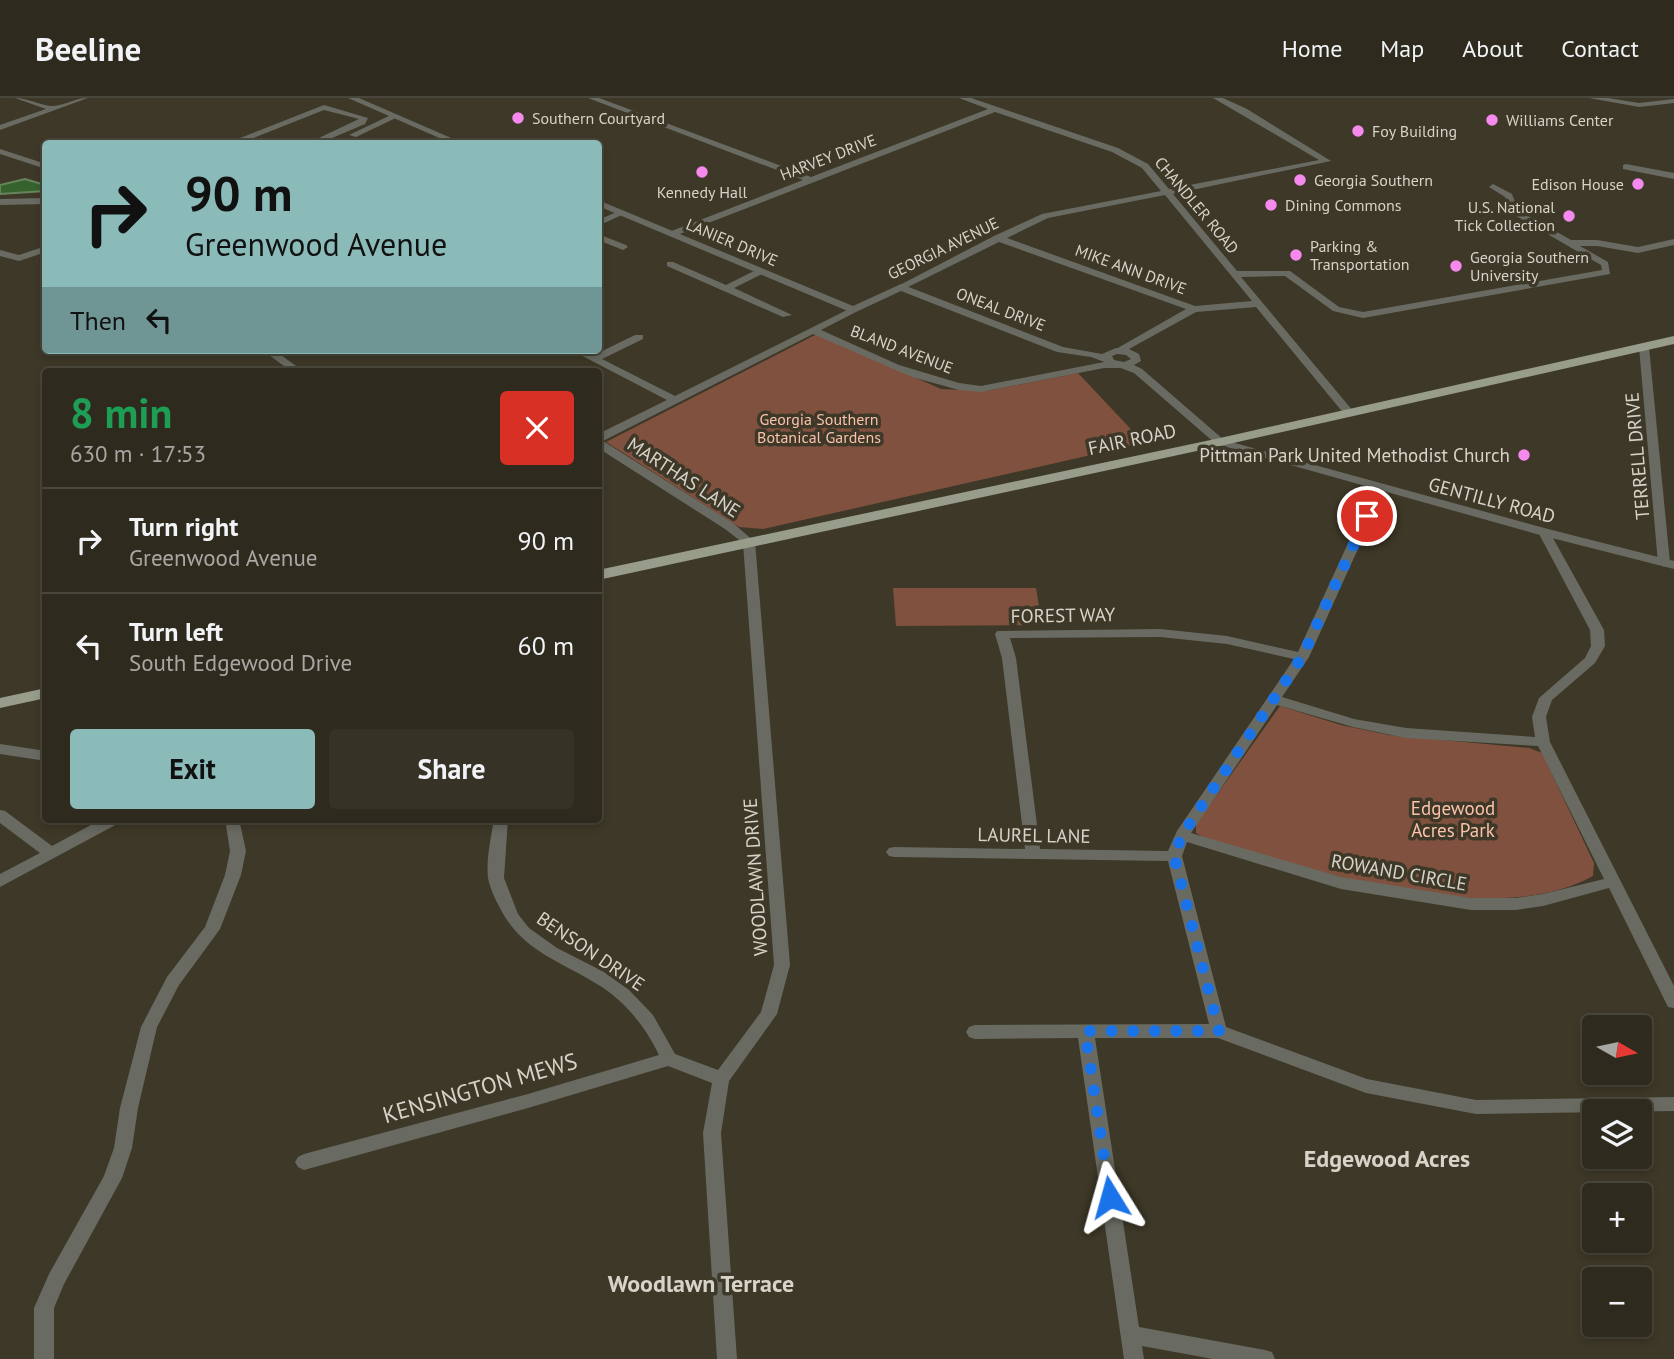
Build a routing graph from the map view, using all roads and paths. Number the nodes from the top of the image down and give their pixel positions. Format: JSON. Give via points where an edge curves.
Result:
{"nodes":[{"id":1,"x":19,"y":98,"type":"edge"},
{"id":2,"x":84,"y":98,"type":"edge"},
{"id":3,"x":352,"y":98,"type":"edge"},
{"id":4,"x":593,"y":98,"type":"edge"},
{"id":5,"x":615,"y":98,"type":"edge"},
{"id":6,"x":963,"y":98,"type":"edge"},
{"id":7,"x":1217,"y":98,"type":"edge"},
{"id":8,"x":1593,"y":98,"type":"edge"},
{"id":9,"x":1674,"y":101,"type":"edge"},
{"id":10,"x":369,"y":105,"type":"junction"},
{"id":11,"x":640,"y":107,"type":"junction"},
{"id":12,"x":54,"y":108,"type":"junction"},
{"id":13,"x":995,"y":109,"type":"junction"},
{"id":14,"x":348,"y":111,"type":"junction"},
{"id":15,"x":628,"y":112,"type":"junction"},
{"id":16,"x":659,"y":114,"type":"dead end"},
{"id":17,"x":396,"y":116,"type":"junction"},
{"id":18,"x":2,"y":125,"type":"edge"},
{"id":19,"x":239,"y":140,"type":"edge"},
{"id":20,"x":319,"y":140,"type":"edge"},
{"id":21,"x":342,"y":140,"type":"edge"},
{"id":22,"x":452,"y":140,"type":"edge"},
{"id":23,"x":0,"y":151,"type":"edge"},
{"id":24,"x":42,"y":166,"type":"edge"},
{"id":25,"x":1626,"y":167,"type":"dead end"},
{"id":26,"x":1154,"y":176,"type":"junction"},
{"id":27,"x":1674,"y":176,"type":"edge"},
{"id":28,"x":808,"y":179,"type":"junction"},
{"id":29,"x":1196,"y":186,"type":"junction"},
{"id":30,"x":1493,"y":187,"type":"dead end"},
{"id":31,"x":1165,"y":191,"type":"junction"},
{"id":32,"x":42,"y":201,"type":"edge"},
{"id":33,"x":0,"y":202,"type":"edge"},
{"id":34,"x":602,"y":205,"type":"edge"},
{"id":35,"x":622,"y":213,"type":"junction"},
{"id":36,"x":602,"y":221,"type":"edge"},
{"id":37,"x":672,"y":234,"type":"junction"},
{"id":38,"x":997,"y":238,"type":"junction"},
{"id":39,"x":602,"y":239,"type":"edge"},
{"id":40,"x":1674,"y":242,"type":"edge"},
{"id":41,"x":1572,"y":243,"type":"junction"},
{"id":42,"x":623,"y":247,"type":"dead end"},
{"id":43,"x":42,"y":250,"type":"edge"},
{"id":44,"x":0,"y":253,"type":"edge"},
{"id":45,"x":670,"y":264,"type":"dead end"},
{"id":46,"x":761,"y":271,"type":"junction"},
{"id":47,"x":1233,"y":274,"type":"junction"},
{"id":48,"x":901,"y":287,"type":"junction"},
{"id":49,"x":727,"y":288,"type":"junction"},
{"id":50,"x":1257,"y":304,"type":"junction"},
{"id":51,"x":1194,"y":309,"type":"junction"},
{"id":52,"x":853,"y":310,"type":"junction"},
{"id":53,"x":787,"y":315,"type":"dead end"},
{"id":54,"x":814,"y":331,"type":"junction"},
{"id":55,"x":639,"y":337,"type":"dead end"},
{"id":56,"x":1674,"y":340,"type":"edge"},
{"id":57,"x":1141,"y":341,"type":"junction"},
{"id":58,"x":1644,"y":347,"type":"junction"},
{"id":59,"x":273,"y":354,"type":"edge"},
{"id":60,"x":584,"y":354,"type":"edge"},
{"id":61,"x":1110,"y":357,"type":"junction"},
{"id":62,"x":593,"y":359,"type":"junction"},
{"id":63,"x":1131,"y":364,"type":"junction"},
{"id":64,"x":294,"y":368,"type":"edge"},
{"id":65,"x":675,"y":400,"type":"junction"},
{"id":66,"x":1349,"y":413,"type":"junction"},
{"id":67,"x":602,"y":439,"type":"edge"},
{"id":68,"x":1220,"y":442,"type":"junction"},
{"id":69,"x":602,"y":444,"type":"edge"},
{"id":70,"x":1380,"y":487,"type":"junction"},
{"id":71,"x":1544,"y":532,"type":"junction"},
{"id":72,"x":749,"y":542,"type":"junction"},
{"id":73,"x":1669,"y":564,"type":"edge"},
{"id":74,"x":602,"y":574,"type":"edge"},
{"id":75,"x":1302,"y":657,"type":"junction"},
{"id":76,"x":42,"y":694,"type":"edge"},
{"id":77,"x":1273,"y":699,"type":"junction"},
{"id":78,"x":0,"y":703,"type":"edge"},
{"id":79,"x":1543,"y":742,"type":"junction"},
{"id":80,"x":0,"y":749,"type":"edge"},
{"id":81,"x":42,"y":755,"type":"edge"},
{"id":82,"x":0,"y":815,"type":"edge"},
{"id":83,"x":107,"y":823,"type":"edge"},
{"id":84,"x":233,"y":823,"type":"edge"},
{"id":85,"x":501,"y":823,"type":"edge"},
{"id":86,"x":1182,"y":835,"type":"junction"},
{"id":87,"x":894,"y":852,"type":"dead end"},
{"id":88,"x":51,"y":853,"type":"junction"},
{"id":89,"x":1033,"y":854,"type":"junction"},
{"id":90,"x":1174,"y":856,"type":"junction"},
{"id":91,"x":0,"y":881,"type":"edge"},
{"id":92,"x":1612,"y":882,"type":"junction"},
{"id":93,"x":1674,"y":1002,"type":"edge"},
{"id":94,"x":1085,"y":1031,"type":"junction"},
{"id":95,"x":1219,"y":1031,"type":"junction"},
{"id":96,"x":975,"y":1032,"type":"dead end"},
{"id":97,"x":669,"y":1059,"type":"junction"},
{"id":98,"x":721,"y":1079,"type":"junction"},
{"id":99,"x":1674,"y":1104,"type":"edge"},
{"id":100,"x":304,"y":1162,"type":"dead end"},
{"id":101,"x":1131,"y":1335,"type":"junction"},
{"id":102,"x":44,"y":1359,"type":"edge"},
{"id":103,"x":727,"y":1359,"type":"edge"},
{"id":104,"x":1135,"y":1359,"type":"edge"},
{"id":105,"x":1265,"y":1359,"type":"edge"}],
"edges":[{"from":1,"to":12,"type":"street"},
{"from":2,"to":12,"type":"street"},
{"from":3,"to":10,"type":"street"},
{"from":4,"to":15,"type":"street"},
{"from":5,"to":11,"type":"street"},
{"from":6,"to":13,"type":"street","name":"CHANDLER ROAD"},
{"from":7,"to":29,"type":"street","name":"GEORGIA AVENUE","via":[[1327,161]]},
{"from":8,"to":9,"type":"street","via":[[1639,105]]},
{"from":10,"to":14,"type":"street"},
{"from":10,"to":17,"type":"street"},
{"from":11,"to":15,"type":"street"},
{"from":11,"to":16,"type":"street"},
{"from":12,"to":18,"type":"street"},
{"from":13,"to":26,"type":"street","name":"CHANDLER ROAD","via":[[1122,153]]},
{"from":13,"to":28,"type":"street","name":"HARVEY DRIVE"},
{"from":14,"to":19,"type":"street","via":[[317,108]]},
{"from":14,"to":20,"type":"street","via":[[364,119]]},
{"from":15,"to":28,"type":"street"},
{"from":17,"to":21,"type":"street"},
{"from":17,"to":22,"type":"street"},
{"from":23,"to":24,"type":"street"},
{"from":25,"to":27,"type":"street"},
{"from":26,"to":29,"type":"street"},
{"from":26,"to":31,"type":"street","name":"CHANDLER ROAD"},
{"from":28,"to":37,"type":"street","name":"HARVEY DRIVE"},
{"from":29,"to":31,"type":"street","name":"GEORGIA AVENUE"},
{"from":30,"to":41,"type":"street","via":[[1509,196],[1514,211]]},
{"from":31,"to":38,"type":"street","name":"GEORGIA AVENUE","via":[[1045,216]]},
{"from":31,"to":47,"type":"street","name":"CHANDLER ROAD"},
{"from":32,"to":33,"type":"street"},
{"from":34,"to":35,"type":"street","name":"LANIER DRIVE"},
{"from":35,"to":36,"type":"street"},
{"from":35,"to":37,"type":"street","name":"LANIER DRIVE"},
{"from":37,"to":46,"type":"street","name":"LANIER DRIVE"},
{"from":38,"to":48,"type":"street","name":"GEORGIA AVENUE"},
{"from":38,"to":51,"type":"street","name":"MIKE ANN DRIVE"},
{"from":39,"to":42,"type":"street"},
{"from":40,"to":41,"type":"street","via":[[1638,250]]},
{"from":41,"to":47,"type":"street","via":[[1605,264],[1607,272],[1363,315],[1336,309],[1287,273]]},
{"from":43,"to":44,"type":"street","via":[[19,258]]},
{"from":45,"to":49,"type":"street"},
{"from":46,"to":49,"type":"street"},
{"from":46,"to":52,"type":"street","name":"LANIER DRIVE"},
{"from":47,"to":50,"type":"street","name":"CHANDLER ROAD"},
{"from":48,"to":52,"type":"street","name":"GEORGIA AVENUE"},
{"from":48,"to":61,"type":"street","name":"ONEAL DRIVE","via":[[1061,350]]},
{"from":49,"to":53,"type":"street"},
{"from":50,"to":51,"type":"street","name":"MIKE ANN DRIVE"},
{"from":50,"to":66,"type":"street","name":"CHANDLER ROAD"},
{"from":51,"to":57,"type":"street"},
{"from":52,"to":54,"type":"street","name":"GEORGIA AVENUE"},
{"from":54,"to":61,"type":"street","name":"BLAND AVENUE","via":[[893,365],[964,388],[981,389]]},
{"from":54,"to":65,"type":"street","name":"GEORGIA AVENUE"},
{"from":55,"to":62,"type":"street"},
{"from":56,"to":58,"type":"main road","name":"FAIR ROAD"},
{"from":57,"to":61,"type":"street"},
{"from":57,"to":63,"type":"street"},
{"from":58,"to":66,"type":"main road","name":"FAIR ROAD"},
{"from":58,"to":73,"type":"street","name":"TERRELL DRIVE"},
{"from":59,"to":64,"type":"street"},
{"from":60,"to":62,"type":"street"},
{"from":61,"to":63,"type":"street","name":"BLAND AVENUE"},
{"from":61,"to":63,"type":"street","name":"ONEAL DRIVE"},
{"from":62,"to":65,"type":"street"},
{"from":63,"to":68,"type":"street"},
{"from":65,"to":67,"type":"street","name":"GEORGIA AVENUE"},
{"from":66,"to":68,"type":"main road","name":"FAIR ROAD"},
{"from":68,"to":70,"type":"street","name":"GENTILLY ROAD"},
{"from":68,"to":72,"type":"main road","name":"FAIR ROAD"},
{"from":69,"to":72,"type":"street","name":"MARTHAS LANE"},
{"from":70,"to":71,"type":"street","name":"GENTILLY ROAD"},
{"from":70,"to":75,"type":"street"},
{"from":71,"to":73,"type":"street","name":"GENTILLY ROAD"},
{"from":71,"to":79,"type":"street","via":[[1597,630],[1598,646],[1590,660],[1546,698],[1539,717]]},
{"from":72,"to":74,"type":"main road","name":"FAIR ROAD"},
{"from":72,"to":98,"type":"street","name":"WOODLAWN DRIVE","via":[[782,965],[769,1014]]},
{"from":75,"to":77,"type":"street"},
{"from":75,"to":89,"type":"street","name":"FOREST WAY","via":[[1227,640],[1160,633],[1002,634],[1009,658]]},
{"from":76,"to":78,"type":"main road"},
{"from":77,"to":79,"type":"street","via":[[1406,733]]},
{"from":77,"to":86,"type":"street"},
{"from":79,"to":92,"type":"street"},
{"from":80,"to":81,"type":"street"},
{"from":82,"to":88,"type":"street"},
{"from":83,"to":88,"type":"street"},
{"from":84,"to":102,"type":"street","via":[[238,851],[233,875],[212,929],[173,981],[149,1027],[113,1178],[44,1308]]},
{"from":85,"to":97,"type":"street","name":"BENSON DRIVE","via":[[496,881],[526,937],[613,986],[657,1030]]},
{"from":86,"to":90,"type":"street"},
{"from":86,"to":92,"type":"street","name":"ROWAND CIRCLE","via":[[1341,883],[1471,904],[1543,900]]},
{"from":87,"to":89,"type":"street","name":"LAUREL LANE"},
{"from":88,"to":91,"type":"street"},
{"from":89,"to":90,"type":"street","name":"LAUREL LANE"},
{"from":90,"to":95,"type":"street"},
{"from":92,"to":93,"type":"street"},
{"from":94,"to":95,"type":"street"},
{"from":94,"to":96,"type":"street"},
{"from":94,"to":101,"type":"street"},
{"from":95,"to":99,"type":"street","via":[[1366,1086],[1476,1107]]},
{"from":97,"to":98,"type":"street"},
{"from":97,"to":100,"type":"street","name":"KENSINGTON MEWS"},
{"from":98,"to":103,"type":"street","name":"WOODLAWN DRIVE","via":[[712,1133]]},
{"from":101,"to":104,"type":"street"},
{"from":101,"to":105,"type":"street"}]}
